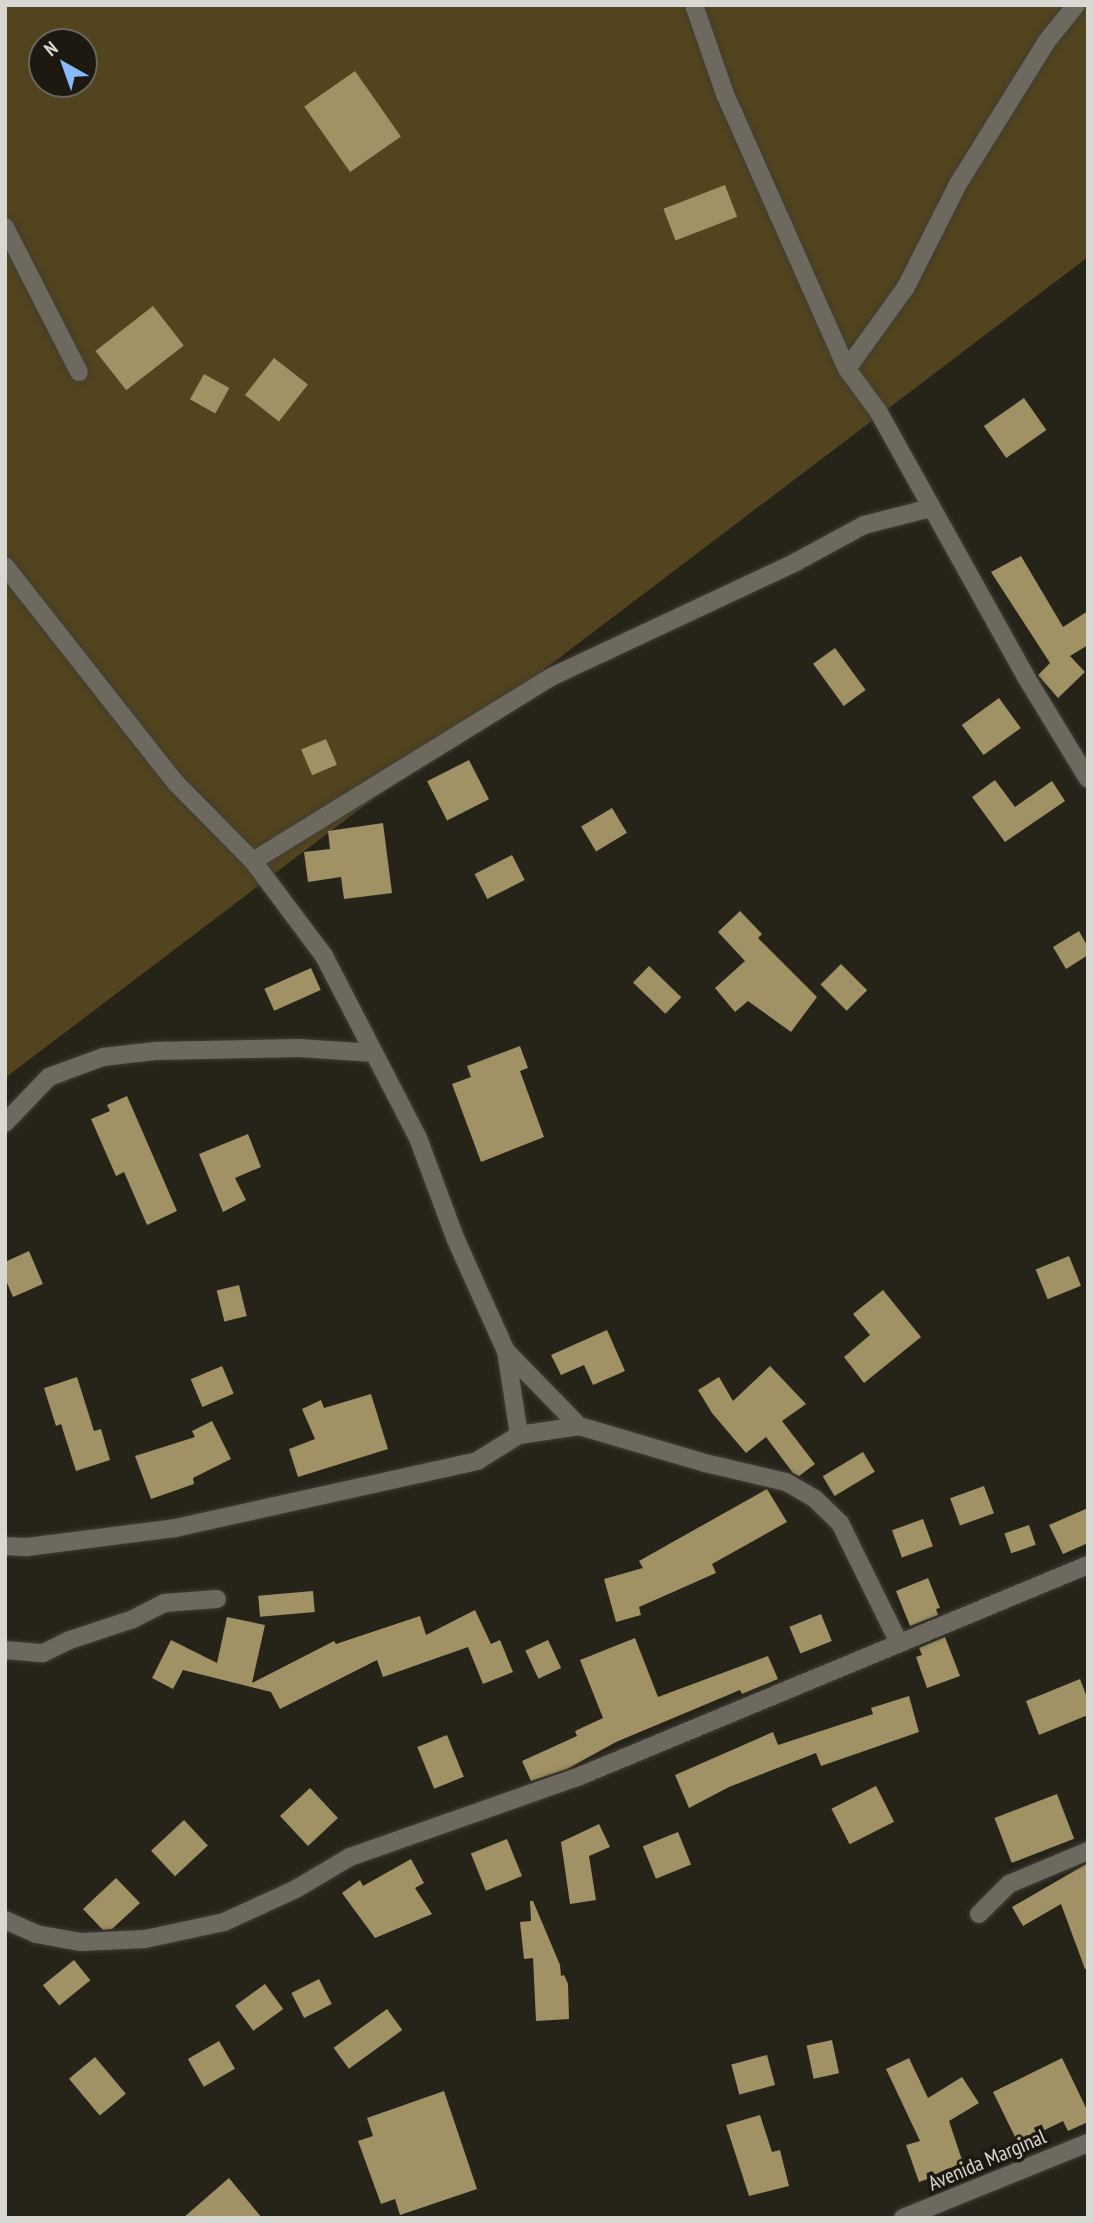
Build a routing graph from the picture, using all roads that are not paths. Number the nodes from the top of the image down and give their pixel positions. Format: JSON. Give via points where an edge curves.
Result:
{"nodes":[{"id":1,"x":694,"y":5,"type":"edge"},
{"id":2,"x":1076,"y":5,"type":"edge"},
{"id":3,"x":5,"y":227,"type":"edge"},
{"id":4,"x":847,"y":369,"type":"junction"},
{"id":5,"x":79,"y":372,"type":"dead end"},
{"id":6,"x":931,"y":508,"type":"junction"},
{"id":7,"x":5,"y":566,"type":"edge"},
{"id":8,"x":1088,"y":779,"type":"edge"},
{"id":9,"x":253,"y":861,"type":"junction"},
{"id":10,"x":374,"y":1053,"type":"junction"},
{"id":11,"x":5,"y":1123,"type":"edge"},
{"id":12,"x":506,"y":1351,"type":"junction"},
{"id":13,"x":579,"y":1426,"type":"junction"},
{"id":14,"x":519,"y":1435,"type":"junction"},
{"id":15,"x":5,"y":1546,"type":"edge"},
{"id":16,"x":1088,"y":1565,"type":"edge"},
{"id":17,"x":218,"y":1599,"type":"dead end"},
{"id":18,"x":899,"y":1643,"type":"junction"},
{"id":19,"x":5,"y":1650,"type":"edge"},
{"id":20,"x":1088,"y":1851,"type":"edge"},
{"id":21,"x":979,"y":1914,"type":"dead end"},
{"id":22,"x":5,"y":1920,"type":"edge"},
{"id":23,"x":1088,"y":2143,"type":"edge"},
{"id":24,"x":903,"y":2218,"type":"edge"}],
"edges":[{"from":1,"to":4,"type":"street","via":[[725,94]]},
{"from":2,"to":4,"type":"street","via":[[1046,41],[958,184],[906,287]]},
{"from":3,"to":5,"type":"street"},
{"from":4,"to":6,"type":"street","via":[[878,411]]},
{"from":6,"to":8,"type":"street"},
{"from":6,"to":9,"type":"street","via":[[864,525],[794,563],[553,676]]},
{"from":7,"to":9,"type":"street","via":[[176,783]]},
{"from":9,"to":10,"type":"street","via":[[324,956]]},
{"from":10,"to":11,"type":"street","via":[[299,1048],[155,1051],[103,1057],[49,1077]]},
{"from":10,"to":12,"type":"street","via":[[418,1138],[456,1240]]},
{"from":12,"to":13,"type":"street"},
{"from":12,"to":14,"type":"street"},
{"from":13,"to":14,"type":"street"},
{"from":13,"to":18,"type":"street","via":[[786,1482],[814,1498],[840,1523]]},
{"from":14,"to":15,"type":"street","via":[[477,1461],[175,1528]]},
{"from":16,"to":18,"type":"street"},
{"from":17,"to":19,"type":"street","via":[[164,1603],[43,1653]]},
{"from":18,"to":22,"type":"street","via":[[580,1776],[350,1857],[296,1889],[224,1922],[145,1939],[81,1942],[36,1934]]},
{"from":20,"to":21,"type":"street","via":[[1009,1884]]},
{"from":23,"to":24,"type":"street","name":"Avenida Marginal"}]}
